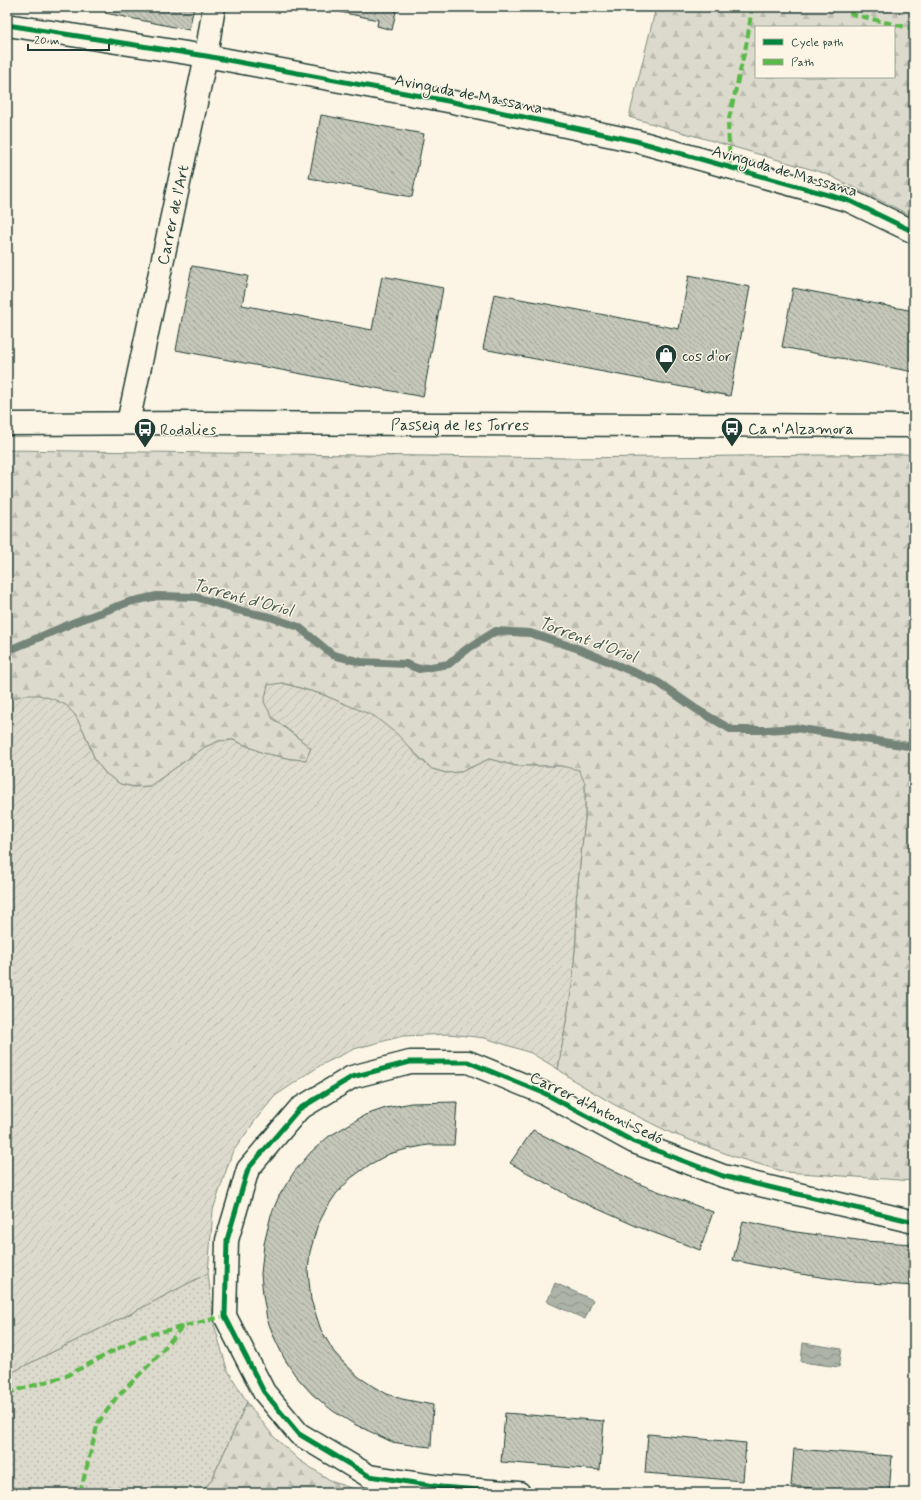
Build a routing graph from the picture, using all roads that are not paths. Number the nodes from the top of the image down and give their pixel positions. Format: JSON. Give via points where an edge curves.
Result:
{"nodes":[{"id":1,"x":214,"y":7,"type":"edge"},
{"id":2,"x":7,"y":25,"type":"edge"},
{"id":3,"x":206,"y":56,"type":"junction"},
{"id":4,"x":914,"y":232,"type":"edge"},
{"id":5,"x":128,"y":423,"type":"junction"},
{"id":6,"x":7,"y":424,"type":"edge"},
{"id":7,"x":914,"y":426,"type":"edge"},
{"id":8,"x":914,"y":1222,"type":"edge"},
{"id":9,"x":519,"y":1493,"type":"edge"}],
"edges":[{"from":1,"to":3,"type":"street","name":"Carrer de l'Art"},
{"from":2,"to":3,"type":"street","name":"Avinguda de Massana"},
{"from":3,"to":4,"type":"street","name":"Avinguda de Massana","via":[[453,102],[636,141],[850,201]]},
{"from":3,"to":5,"type":"street","name":"Carrer de l'Art"},
{"from":5,"to":6,"type":"street","name":"Passeig de les Torres"},
{"from":5,"to":7,"type":"street","name":"Passeig de les Torres"},
{"from":8,"to":9,"type":"street","name":"Carrer d'Antoni Sedó","via":[[723,1176],[634,1142],[546,1094],[468,1062],[410,1062],[352,1077],[299,1109],[248,1169],[227,1240],[225,1316],[264,1392],[299,1434],[369,1476],[441,1487]]}]}
